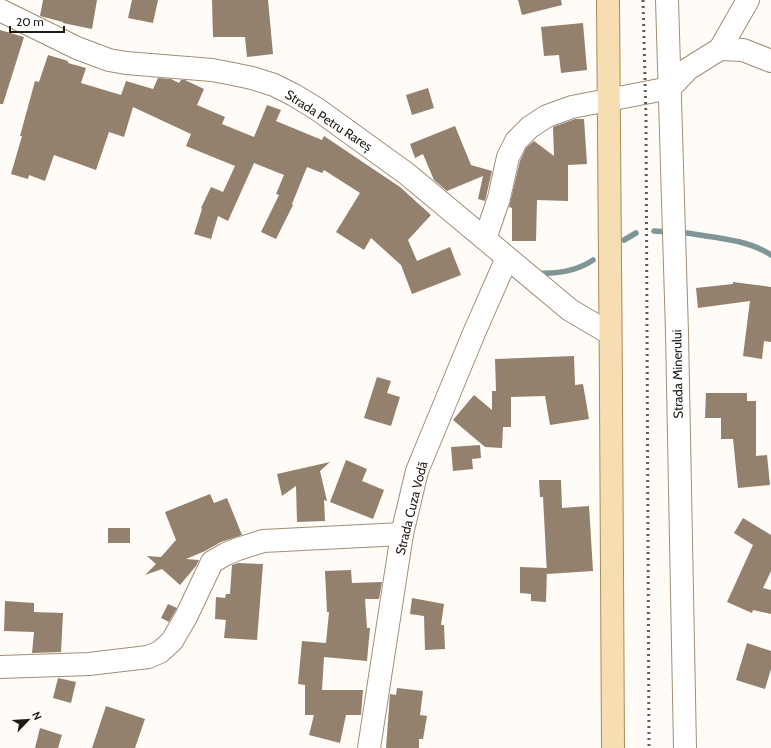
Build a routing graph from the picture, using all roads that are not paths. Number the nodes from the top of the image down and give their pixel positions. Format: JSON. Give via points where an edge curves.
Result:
{"nodes":[{"id":1,"x":608,"y":0,"type":"edge"},
{"id":2,"x":667,"y":0,"type":"edge"},
{"id":3,"x":748,"y":0,"type":"edge"},
{"id":4,"x":0,"y":10,"type":"edge"},
{"id":5,"x":720,"y":49,"type":"junction"},
{"id":6,"x":771,"y":61,"type":"edge"},
{"id":7,"x":670,"y":88,"type":"junction"},
{"id":8,"x":608,"y":101,"type":"junction"},
{"id":9,"x":485,"y":239,"type":"junction"},
{"id":10,"x":507,"y":258,"type":"junction"},
{"id":11,"x":609,"y":333,"type":"junction"},
{"id":12,"x":402,"y":534,"type":"junction"},
{"id":13,"x":0,"y":667,"type":"edge"},
{"id":14,"x":369,"y":748,"type":"edge"},
{"id":15,"x":612,"y":748,"type":"edge"},
{"id":16,"x":685,"y":748,"type":"edge"}],
"edges":[{"from":1,"to":8,"type":"main road"},
{"from":2,"to":7,"type":"street","name":"Strada Minerului"},
{"from":3,"to":5,"type":"street"},
{"from":4,"to":9,"type":"street","name":"Strada Petru Rareș","via":[[77,48],[109,60],[139,65],[212,70],[274,85],[317,109],[356,136],[407,174]]},
{"from":5,"to":6,"type":"street","via":[[743,50]]},
{"from":5,"to":7,"type":"street","via":[[688,69]]},
{"from":7,"to":8,"type":"street"},
{"from":7,"to":16,"type":"street","name":"Strada Minerului"},
{"from":8,"to":9,"type":"street","via":[[572,107],[547,116],[530,127],[516,141],[508,157],[501,192]]},
{"from":8,"to":11,"type":"main road"},
{"from":9,"to":10,"type":"street","name":"Strada Petru Rareș"},
{"from":10,"to":11,"type":"street","name":"Strada Petru Rareș","via":[[570,310]]},
{"from":10,"to":12,"type":"street","name":"Strada Cuza Vodă","via":[[417,471]]},
{"from":11,"to":15,"type":"main road","via":[[613,563]]},
{"from":12,"to":13,"type":"street","via":[[263,541],[238,549],[212,562],[186,617],[172,641],[160,652],[148,657],[89,664]]},
{"from":12,"to":14,"type":"street","name":"Strada Cuza Vodă"}]}
